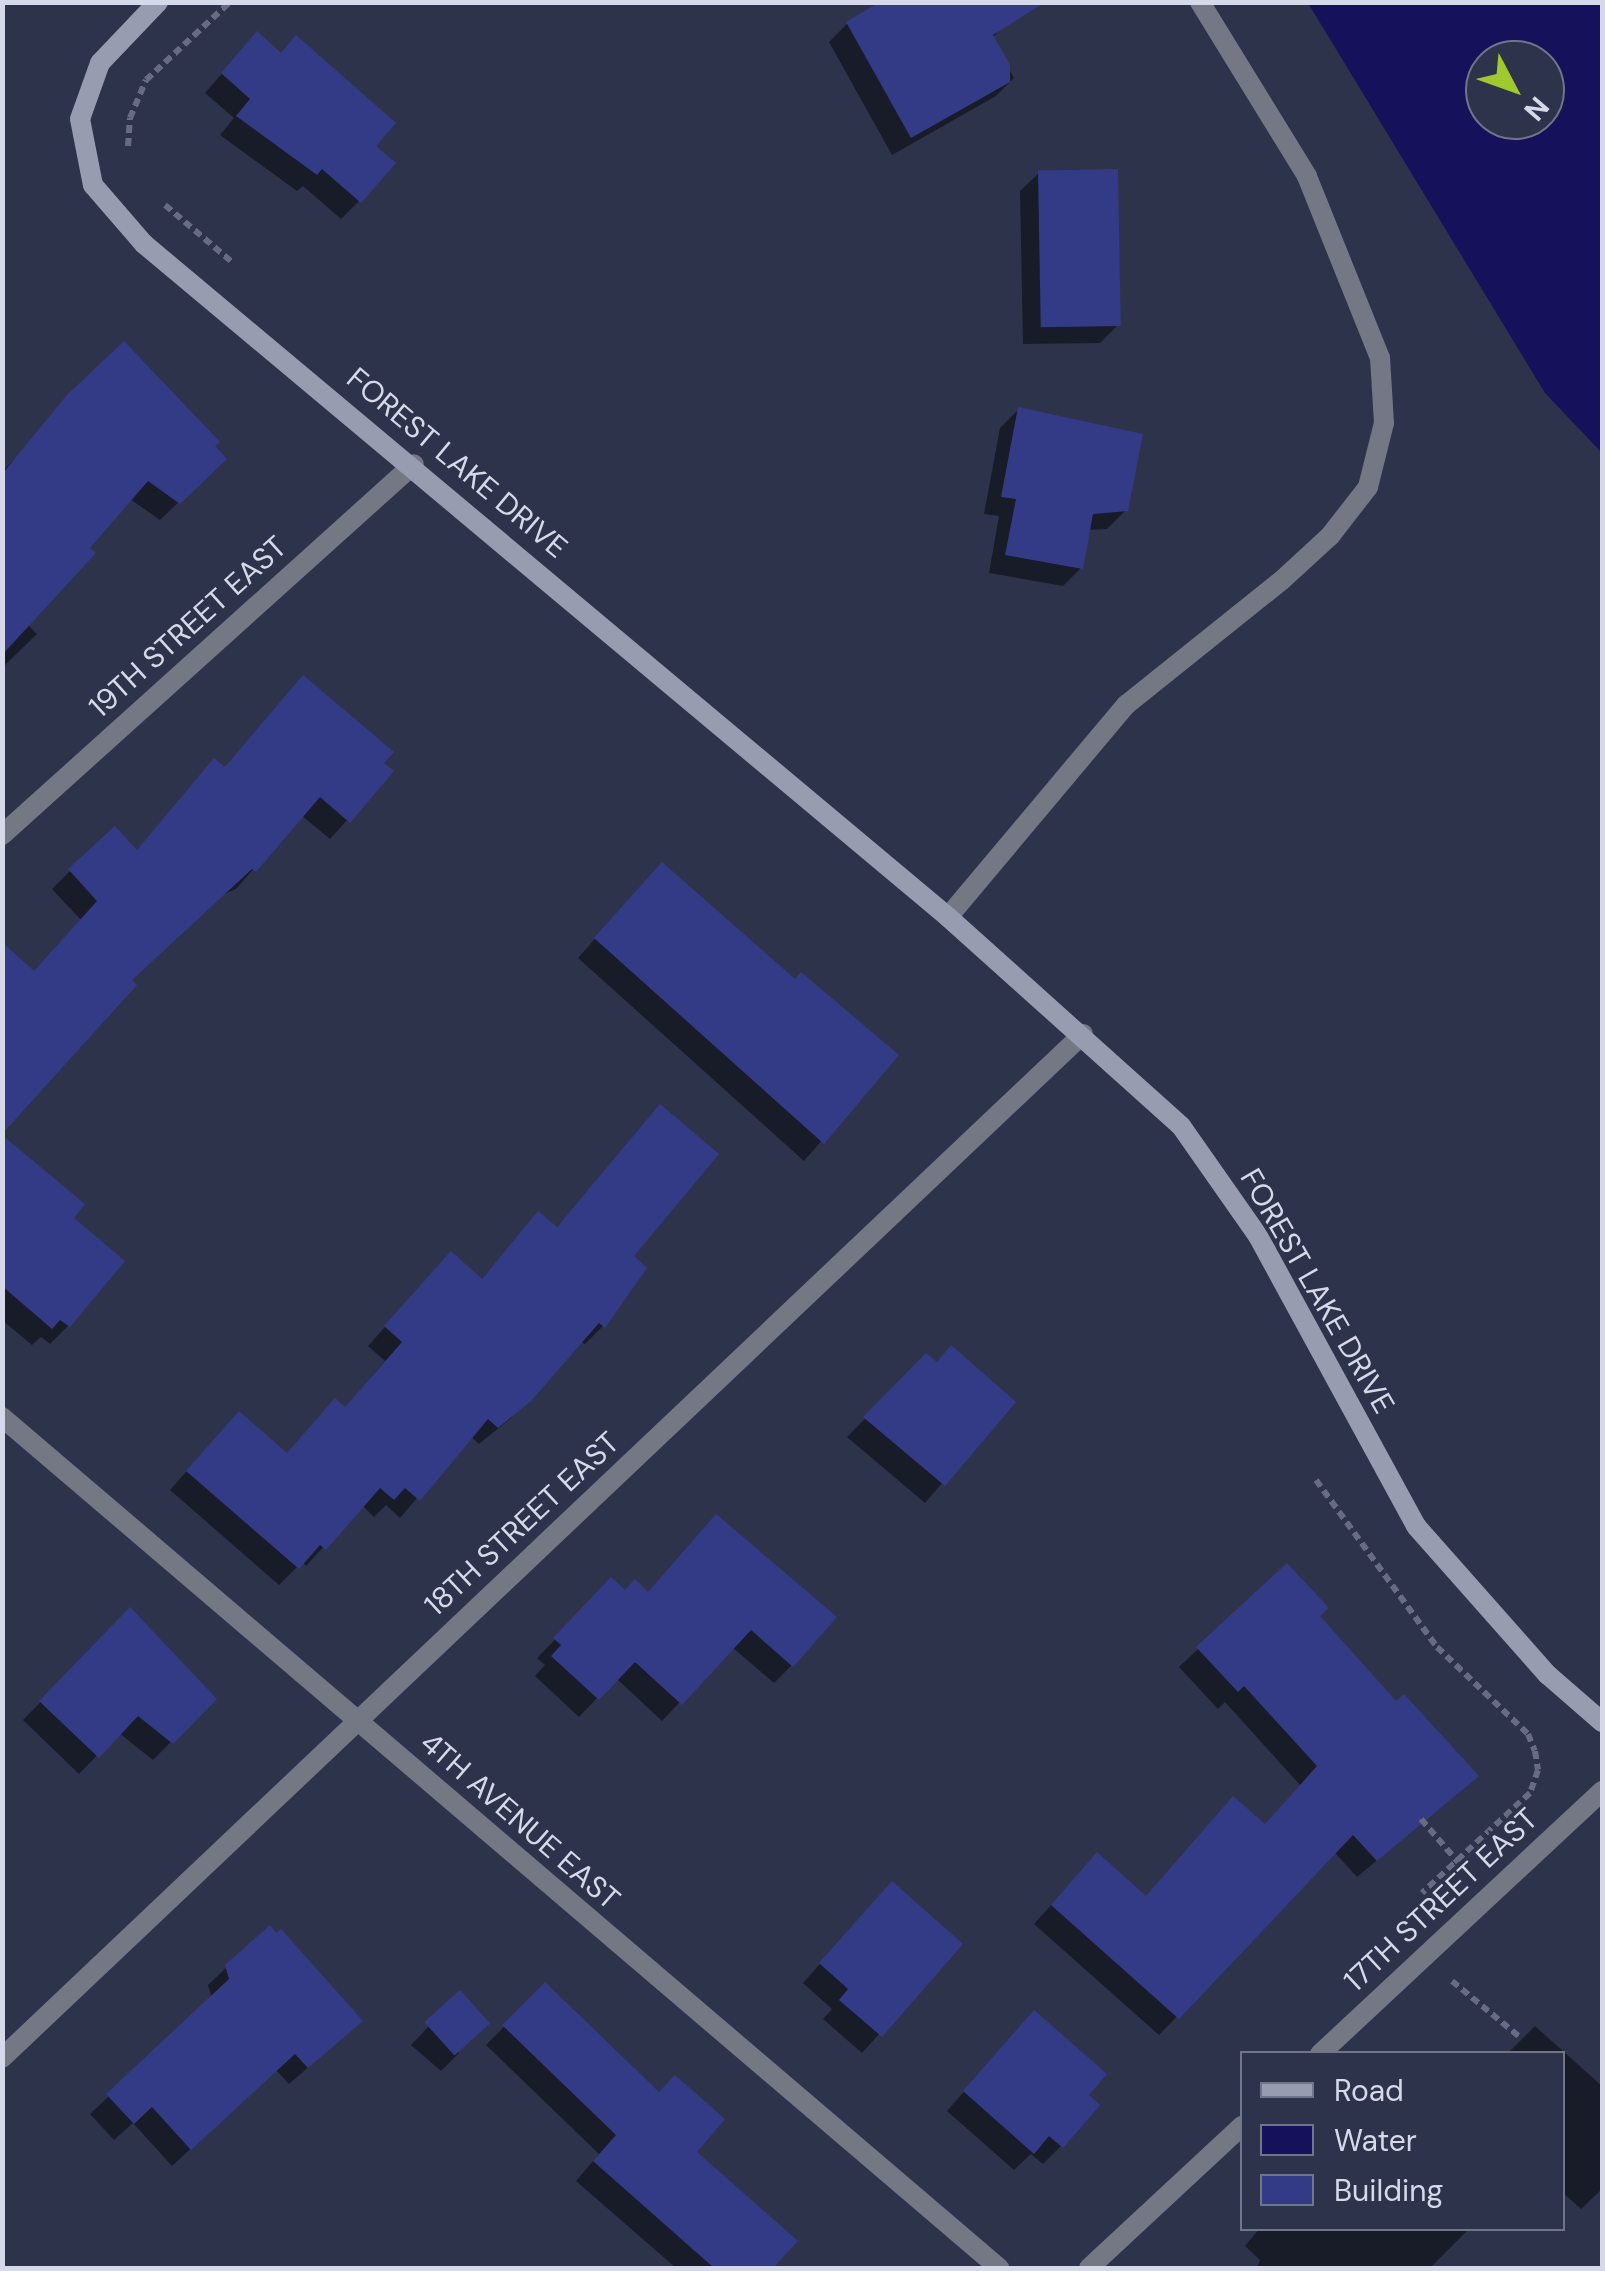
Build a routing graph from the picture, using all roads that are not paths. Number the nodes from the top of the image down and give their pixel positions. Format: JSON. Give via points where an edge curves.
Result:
{"nodes":[{"id":1,"x":158,"y":2,"type":"edge"},
{"id":2,"x":1200,"y":2,"type":"edge"},
{"id":3,"x":414,"y":464,"type":"junction"},
{"id":4,"x":2,"y":834,"type":"edge"},
{"id":5,"x":948,"y":917,"type":"junction"},
{"id":6,"x":1083,"y":1034,"type":"junction"},
{"id":7,"x":2,"y":1417,"type":"edge"},
{"id":8,"x":359,"y":1719,"type":"junction"},
{"id":9,"x":1602,"y":1722,"type":"edge"},
{"id":10,"x":1602,"y":1790,"type":"edge"},
{"id":11,"x":1323,"y":2051,"type":"edge"},
{"id":12,"x":2,"y":2058,"type":"edge"},
{"id":13,"x":1240,"y":2128,"type":"edge"},
{"id":14,"x":998,"y":2268,"type":"edge"},
{"id":15,"x":1089,"y":2268,"type":"edge"}],
"edges":[{"from":1,"to":3,"type":"street","name":"FOREST LAKE DRIVE","via":[[100,63],[80,119],[93,185],[144,244]]},
{"from":2,"to":5,"type":"street","via":[[1307,176],[1380,358],[1384,423],[1368,487],[1330,536],[1281,582],[1126,704]]},
{"from":3,"to":4,"type":"street","name":"19TH STREET EAST"},
{"from":3,"to":5,"type":"street","name":"FOREST LAKE DRIVE"},
{"from":5,"to":6,"type":"street","name":"FOREST LAKE DRIVE"},
{"from":6,"to":8,"type":"street","name":"18TH STREET EAST"},
{"from":6,"to":9,"type":"street","name":"FOREST LAKE DRIVE","via":[[1181,1126],[1258,1236],[1416,1526],[1548,1675]]},
{"from":7,"to":8,"type":"street","name":"4TH AVENUE EAST"},
{"from":8,"to":12,"type":"street","name":"18TH STREET EAST"},
{"from":8,"to":14,"type":"street","name":"4TH AVENUE EAST","via":[[704,2023]]},
{"from":10,"to":11,"type":"street","name":"17TH STREET EAST"},
{"from":13,"to":15,"type":"street"}]}
